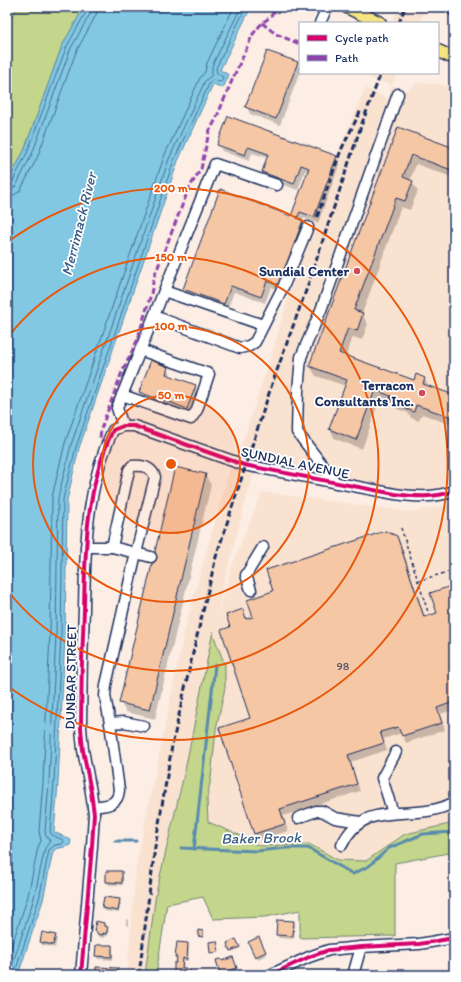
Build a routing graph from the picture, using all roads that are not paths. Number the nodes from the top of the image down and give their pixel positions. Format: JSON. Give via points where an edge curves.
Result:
{"nodes":[{"id":1,"x":327,"y":7,"type":"edge"},
{"id":2,"x":347,"y":7,"type":"edge"},
{"id":3,"x":450,"y":7,"type":"edge"},
{"id":4,"x":454,"y":11,"type":"edge"},
{"id":5,"x":320,"y":22,"type":"edge"},
{"id":6,"x":378,"y":22,"type":"edge"},
{"id":7,"x":439,"y":51,"type":"edge"},
{"id":8,"x":454,"y":58,"type":"edge"},
{"id":9,"x":398,"y":94,"type":"dead end"},
{"id":10,"x":277,"y":185,"type":"dead end"},
{"id":11,"x":308,"y":227,"type":"dead end"},
{"id":12,"x":164,"y":291,"type":"junction"},
{"id":13,"x":154,"y":316,"type":"junction"},
{"id":14,"x":263,"y":325,"type":"junction"},
{"id":15,"x":140,"y":350,"type":"junction"},
{"id":16,"x":122,"y":395,"type":"junction"},
{"id":17,"x":123,"y":426,"type":"junction"},
{"id":18,"x":336,"y":483,"type":"junction"},
{"id":19,"x":454,"y":491,"type":"edge"},
{"id":20,"x":86,"y":546,"type":"junction"},
{"id":21,"x":112,"y":547,"type":"junction"},
{"id":22,"x":263,"y":547,"type":"dead end"},
{"id":23,"x":136,"y":553,"type":"junction"},
{"id":24,"x":151,"y":557,"type":"dead end"},
{"id":25,"x":251,"y":590,"type":"dead end"},
{"id":26,"x":110,"y":723,"type":"junction"},
{"id":27,"x":144,"y":726,"type":"dead end"},
{"id":28,"x":396,"y":752,"type":"dead end"},
{"id":29,"x":454,"y":802,"type":"edge"},
{"id":30,"x":93,"y":807,"type":"junction"},
{"id":31,"x":393,"y":813,"type":"junction"},
{"id":32,"x":298,"y":818,"type":"dead end"},
{"id":33,"x":360,"y":822,"type":"junction"},
{"id":34,"x":342,"y":845,"type":"dead end"},
{"id":35,"x":454,"y":938,"type":"edge"},
{"id":36,"x":361,"y":947,"type":"junction"},
{"id":37,"x":81,"y":975,"type":"edge"},
{"id":38,"x":270,"y":975,"type":"edge"},
{"id":39,"x":353,"y":975,"type":"edge"}],
"edges":[{"from":1,"to":5,"type":"street"},
{"from":2,"to":6,"type":"main road"},
{"from":3,"to":4,"type":"street"},
{"from":7,"to":8,"type":"main road"},
{"from":9,"to":18,"type":"street","via":[[321,310],[301,357],[297,432]]},
{"from":10,"to":12,"type":"street","via":[[215,164]]},
{"from":11,"to":14,"type":"street","via":[[284,285]]},
{"from":12,"to":13,"type":"street"},
{"from":12,"to":14,"type":"street"},
{"from":13,"to":14,"type":"street","via":[[240,348],[255,342]]},
{"from":13,"to":15,"type":"street"},
{"from":15,"to":16,"type":"street"},
{"from":15,"to":16,"type":"street","via":[[209,374],[198,410],[191,419]]},
{"from":16,"to":17,"type":"street","via":[[117,408]]},
{"from":17,"to":18,"type":"street","name":"SUNDIAL AVENUE","via":[[134,426],[244,466]]},
{"from":17,"to":20,"type":"street","name":"DUNBAR STREET","via":[[113,430],[95,481],[90,502]]},
{"from":18,"to":19,"type":"street","name":"SUNDIAL AVENUE","via":[[417,497],[438,496]]},
{"from":20,"to":21,"type":"street"},
{"from":20,"to":30,"type":"street","name":"DUNBAR STREET","via":[[81,728]]},
{"from":21,"to":23,"type":"street"},
{"from":21,"to":23,"type":"street","via":[[129,470],[132,466],[140,466],[148,468],[155,476]]},
{"from":22,"to":25,"type":"street","via":[[246,575]]},
{"from":23,"to":24,"type":"street"},
{"from":23,"to":26,"type":"street","via":[[106,686],[105,696]]},
{"from":26,"to":27,"type":"street","via":[[124,722]]},
{"from":26,"to":30,"type":"street","via":[[119,797],[113,803]]},
{"from":28,"to":31,"type":"street","via":[[382,778]]},
{"from":29,"to":31,"type":"street","via":[[422,812]]},
{"from":30,"to":37,"type":"street","name":"DUNBAR STREET"},
{"from":31,"to":33,"type":"street","via":[[366,818]]},
{"from":32,"to":33,"type":"street","via":[[322,811],[335,818]]},
{"from":33,"to":34,"type":"street","via":[[346,835]]},
{"from":35,"to":36,"type":"street"},
{"from":36,"to":38,"type":"street","via":[[329,950]]},
{"from":36,"to":39,"type":"street"}]}
